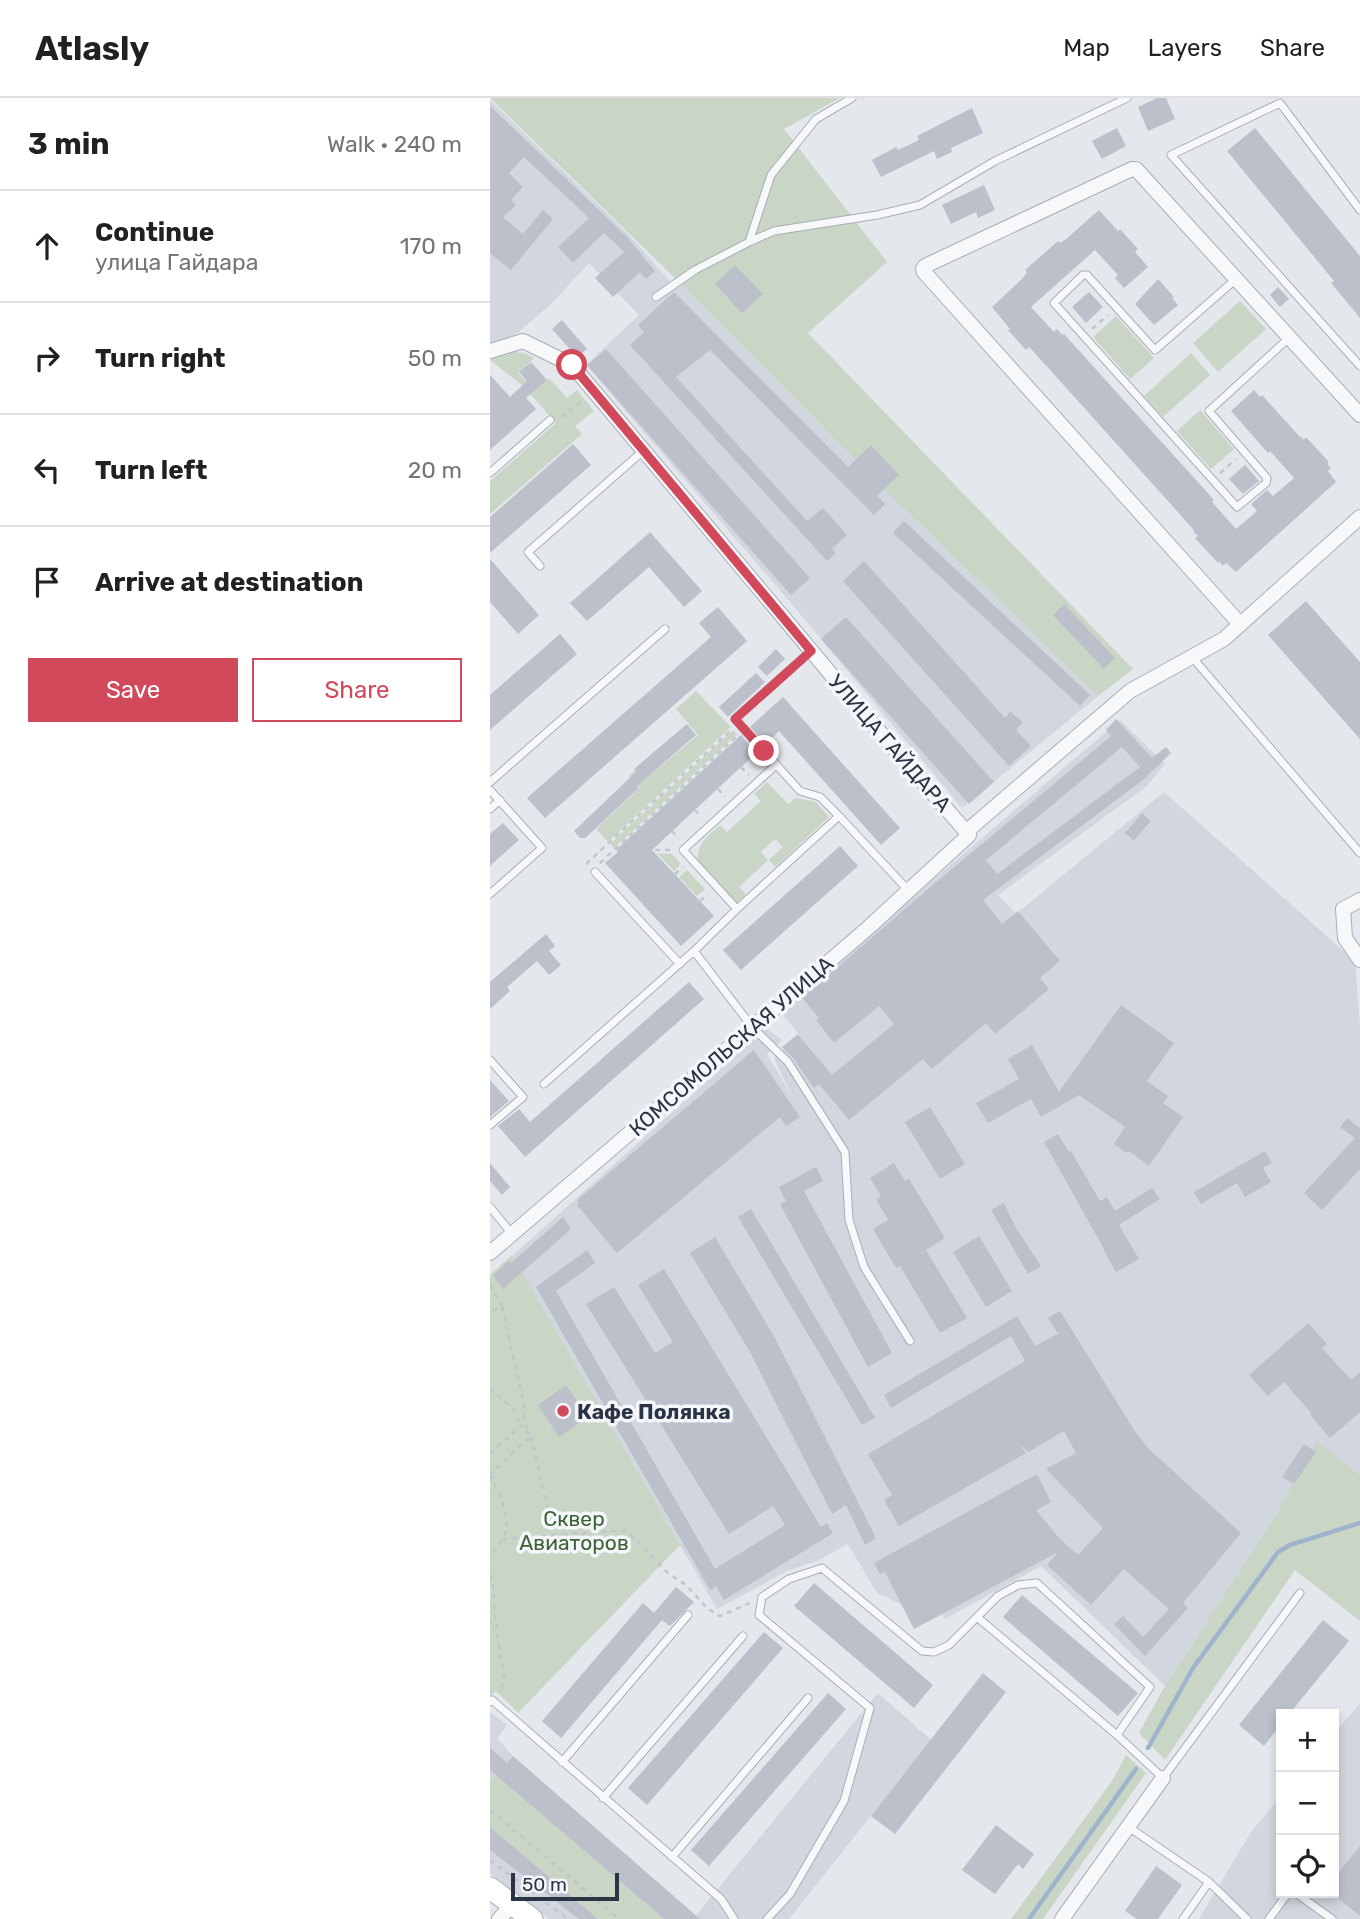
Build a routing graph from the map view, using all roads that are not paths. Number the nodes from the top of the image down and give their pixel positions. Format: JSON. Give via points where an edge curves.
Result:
{"nodes":[{"id":1,"x":852,"y":98,"type":"edge"},
{"id":2,"x":1127,"y":98,"type":"edge"},
{"id":3,"x":1290,"y":98,"type":"edge"},
{"id":4,"x":1280,"y":103,"type":"junction"},
{"id":5,"x":1360,"y":210,"type":"edge"},
{"id":6,"x":749,"y":242,"type":"junction"},
{"id":7,"x":1236,"y":278,"type":"junction"},
{"id":8,"x":656,"y":297,"type":"dead end"},
{"id":9,"x":1290,"y":337,"type":"junction"},
{"id":10,"x":490,"y":351,"type":"edge"},
{"id":11,"x":1360,"y":366,"type":"edge"},
{"id":12,"x":1360,"y":415,"type":"edge"},
{"id":13,"x":550,"y":420,"type":"road end"},
{"id":14,"x":644,"y":450,"type":"junction"},
{"id":15,"x":490,"y":473,"type":"edge"},
{"id":16,"x":1360,"y":517,"type":"edge"},
{"id":17,"x":540,"y":566,"type":"dead end"},
{"id":18,"x":1240,"y":624,"type":"junction"},
{"id":19,"x":665,"y":629,"type":"dead end"},
{"id":20,"x":811,"y":651,"type":"junction"},
{"id":21,"x":1192,"y":656,"type":"junction"},
{"id":22,"x":776,"y":765,"type":"junction"},
{"id":23,"x":490,"y":782,"type":"edge"},
{"id":24,"x":490,"y":790,"type":"edge"},
{"id":25,"x":499,"y":800,"type":"junction"},
{"id":26,"x":490,"y":809,"type":"edge"},
{"id":27,"x":839,"y":816,"type":"junction"},
{"id":28,"x":968,"y":833,"type":"junction"},
{"id":29,"x":1360,"y":853,"type":"edge"},
{"id":30,"x":594,"y":871,"type":"road end"},
{"id":31,"x":908,"y":891,"type":"junction"},
{"id":32,"x":490,"y":894,"type":"edge"},
{"id":33,"x":1360,"y":900,"type":"edge"},
{"id":34,"x":737,"y":909,"type":"junction"},
{"id":35,"x":694,"y":951,"type":"junction"},
{"id":36,"x":1360,"y":960,"type":"edge"},
{"id":37,"x":680,"y":964,"type":"junction"},
{"id":38,"x":753,"y":1028,"type":"junction"},
{"id":39,"x":490,"y":1060,"type":"edge"},
{"id":40,"x":544,"y":1084,"type":"dead end"},
{"id":41,"x":490,"y":1125,"type":"edge"},
{"id":42,"x":490,"y":1207,"type":"edge"},
{"id":43,"x":512,"y":1234,"type":"junction"},
{"id":44,"x":490,"y":1253,"type":"edge"},
{"id":45,"x":910,"y":1341,"type":"dead end"},
{"id":46,"x":1300,"y":1592,"type":"dead end"},
{"id":47,"x":688,"y":1615,"type":"dead end"},
{"id":48,"x":977,"y":1617,"type":"junction"},
{"id":49,"x":743,"y":1636,"type":"dead end"},
{"id":50,"x":807,"y":1698,"type":"dead end"},
{"id":51,"x":491,"y":1701,"type":"edge"},
{"id":52,"x":1117,"y":1735,"type":"junction"},
{"id":53,"x":562,"y":1762,"type":"junction"},
{"id":54,"x":1163,"y":1778,"type":"junction"},
{"id":55,"x":603,"y":1798,"type":"junction"},
{"id":56,"x":1127,"y":1826,"type":"junction"},
{"id":57,"x":672,"y":1857,"type":"junction"},
{"id":58,"x":1209,"y":1882,"type":"junction"},
{"id":59,"x":490,"y":1888,"type":"edge"},
{"id":60,"x":1285,"y":1898,"type":"edge"},
{"id":61,"x":1303,"y":1898,"type":"edge"},
{"id":62,"x":506,"y":1912,"type":"edge"},
{"id":63,"x":532,"y":1919,"type":"edge"},
{"id":64,"x":734,"y":1919,"type":"edge"},
{"id":65,"x":767,"y":1919,"type":"edge"},
{"id":66,"x":1062,"y":1919,"type":"edge"},
{"id":67,"x":1183,"y":1919,"type":"edge"},
{"id":68,"x":1247,"y":1919,"type":"edge"},
{"id":69,"x":1269,"y":1919,"type":"edge"},
{"id":70,"x":1332,"y":1919,"type":"edge"}],
"edges":[{"from":1,"to":6,"type":"lane","via":[[816,119],[771,175]]},
{"from":2,"to":6,"type":"lane","via":[[995,161],[920,205],[775,231]]},
{"from":3,"to":4,"type":"lane"},
{"from":4,"to":5,"type":"lane"},
{"from":4,"to":11,"type":"lane","via":[[1171,155]]},
{"from":6,"to":8,"type":"lane"},
{"from":7,"to":9,"type":"street"},
{"from":7,"to":9,"type":"lane","via":[[1155,350],[1087,275],[1054,303],[1237,508],[1268,481],[1209,411]]},
{"from":7,"to":18,"type":"street","via":[[1136,169],[923,269]]},
{"from":9,"to":12,"type":"street"},
{"from":10,"to":14,"type":"street","name":"УЛИЦА ГАЙДАРА","via":[[523,341],[572,365]]},
{"from":13,"to":15,"type":"lane"},
{"from":14,"to":17,"type":"lane","via":[[528,552]]},
{"from":14,"to":20,"type":"street","name":"УЛИЦА ГАЙДАРА"},
{"from":16,"to":18,"type":"street","name":"КОМСОМОЛЬСКАЯ УЛИЦА"},
{"from":18,"to":21,"type":"street","name":"КОМСОМОЛЬСКАЯ УЛИЦА","via":[[1224,639]]},
{"from":19,"to":23,"type":"lane"},
{"from":20,"to":22,"type":"lane","via":[[735,719]]},
{"from":20,"to":28,"type":"street","name":"УЛИЦА ГАЙДАРА"},
{"from":21,"to":28,"type":"street","name":"КОМСОМОЛЬСКАЯ УЛИЦА","via":[[1130,691]]},
{"from":21,"to":29,"type":"lane"},
{"from":22,"to":27,"type":"lane","via":[[800,791],[820,797]]},
{"from":22,"to":34,"type":"lane","via":[[683,850]]},
{"from":24,"to":25,"type":"lane"},
{"from":25,"to":26,"type":"lane"},
{"from":25,"to":32,"type":"lane","via":[[542,848]]},
{"from":27,"to":31,"type":"lane"},
{"from":27,"to":34,"type":"lane"},
{"from":28,"to":31,"type":"street","name":"КОМСОМОЛЬСКАЯ УЛИЦА"},
{"from":30,"to":37,"type":"lane"},
{"from":31,"to":38,"type":"street","name":"КОМСОМОЛЬСКАЯ УЛИЦА"},
{"from":33,"to":36,"type":"street","via":[[1343,909],[1345,938]]},
{"from":34,"to":35,"type":"lane"},
{"from":35,"to":37,"type":"lane"},
{"from":35,"to":38,"type":"lane"},
{"from":37,"to":40,"type":"lane"},
{"from":38,"to":43,"type":"street","name":"КОМСОМОЛЬСКАЯ УЛИЦА"},
{"from":38,"to":45,"type":"lane","via":[[788,1062],[845,1152],[849,1220],[864,1267]]},
{"from":39,"to":41,"type":"lane","via":[[523,1097]]},
{"from":42,"to":43,"type":"lane"},
{"from":43,"to":44,"type":"street","name":"КОМСОМОЛЬСКАЯ УЛИЦА"},
{"from":46,"to":54,"type":"lane"},
{"from":47,"to":53,"type":"lane"},
{"from":48,"to":52,"type":"lane"},
{"from":48,"to":52,"type":"lane","via":[[998,1596],[1018,1585],[1037,1583],[1150,1687]]},
{"from":48,"to":65,"type":"lane","via":[[934,1653],[922,1651],[822,1568],[789,1579],[762,1597],[759,1615],[870,1708],[844,1801],[790,1894]]},
{"from":49,"to":55,"type":"lane"},
{"from":50,"to":57,"type":"lane"},
{"from":51,"to":53,"type":"lane"},
{"from":52,"to":54,"type":"lane"},
{"from":53,"to":55,"type":"lane"},
{"from":54,"to":56,"type":"street"},
{"from":55,"to":57,"type":"lane"},
{"from":56,"to":58,"type":"lane"},
{"from":56,"to":66,"type":"street"},
{"from":57,"to":64,"type":"lane","via":[[721,1899]]},
{"from":58,"to":67,"type":"lane"},
{"from":58,"to":68,"type":"lane"},
{"from":59,"to":62,"type":"street"},
{"from":60,"to":69,"type":"lane"},
{"from":61,"to":70,"type":"lane"},
{"from":62,"to":63,"type":"street"}]}
